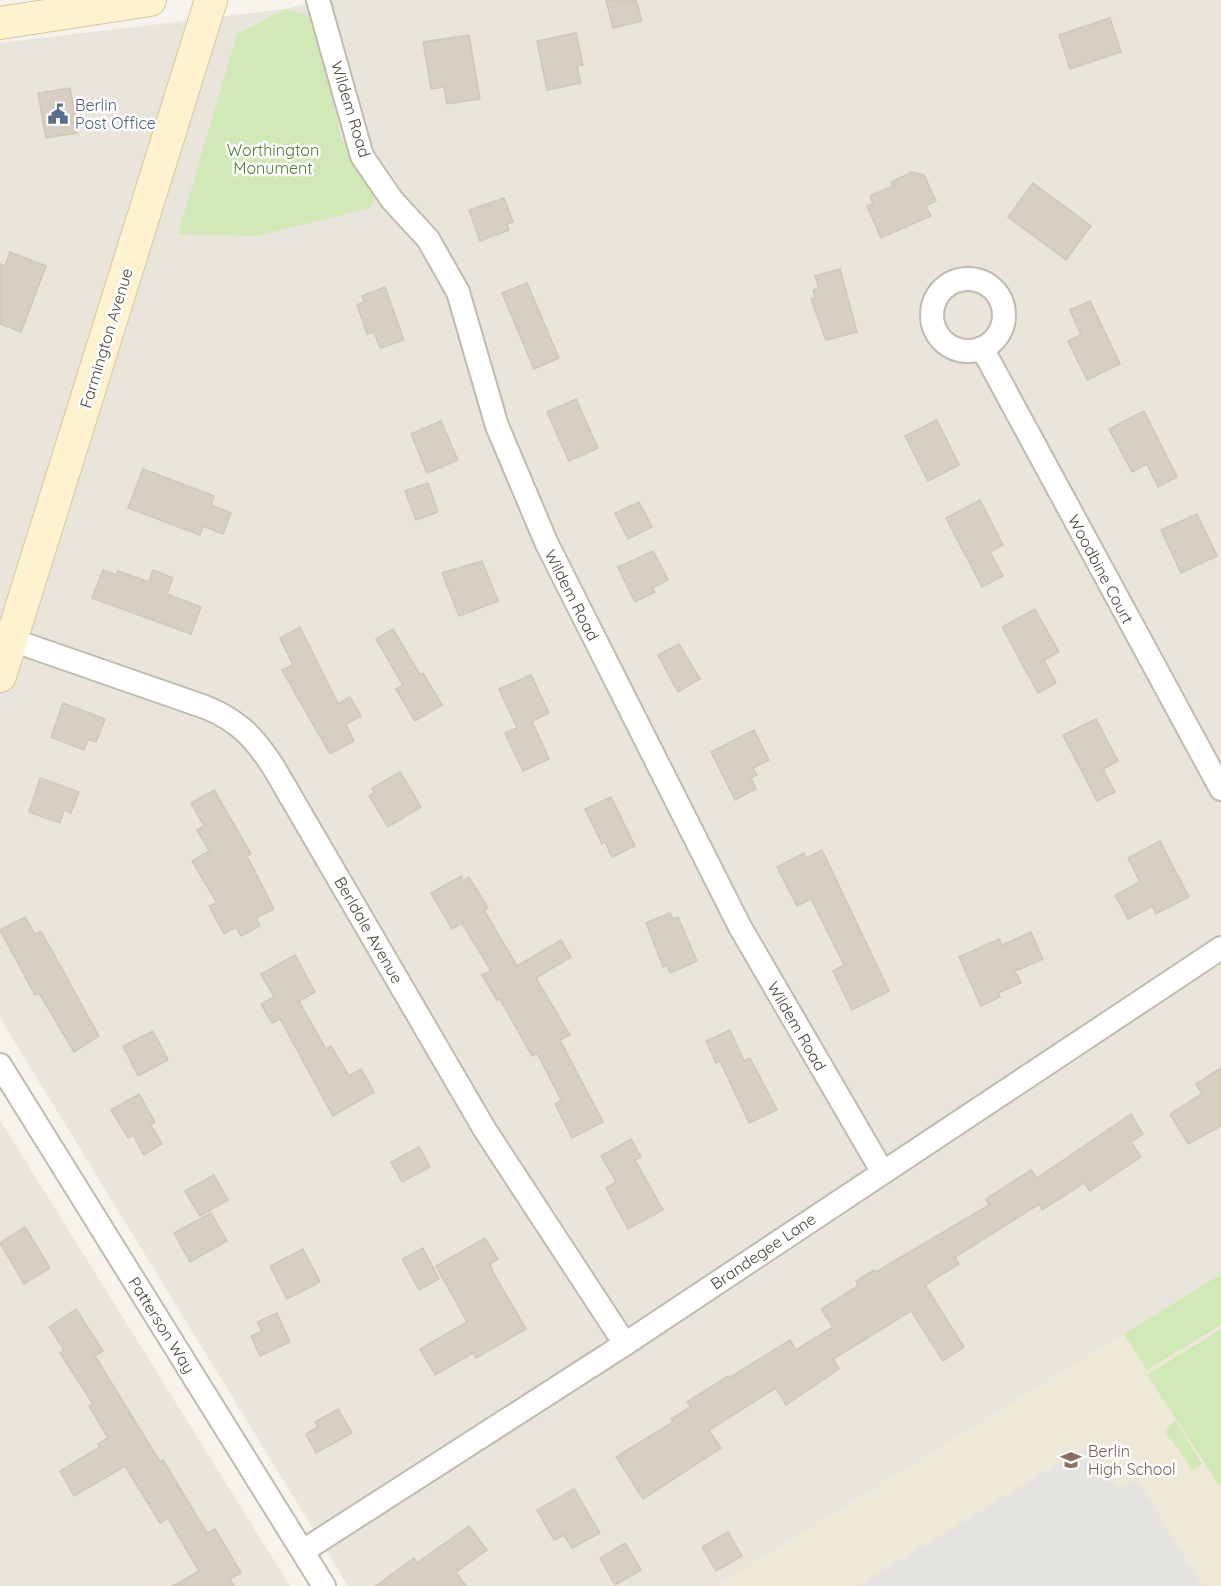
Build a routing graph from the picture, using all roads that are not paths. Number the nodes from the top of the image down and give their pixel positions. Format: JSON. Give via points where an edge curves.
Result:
{"nodes":[{"id":1,"x":150,"y":0,"type":"edge"},
{"id":2,"x":211,"y":0,"type":"edge"},
{"id":3,"x":318,"y":0,"type":"edge"},
{"id":4,"x":0,"y":23,"type":"edge"},
{"id":5,"x":982,"y":348,"type":"dead end"},
{"id":6,"x":12,"y":640,"type":"junction"},
{"id":7,"x":0,"y":676,"type":"edge"},
{"id":8,"x":1221,"y":789,"type":"edge"},
{"id":9,"x":1221,"y":948,"type":"edge"},
{"id":10,"x":0,"y":1065,"type":"edge"},
{"id":11,"x":882,"y":1171,"type":"junction"},
{"id":12,"x":625,"y":1344,"type":"junction"},
{"id":13,"x":303,"y":1551,"type":"junction"},
{"id":14,"x":324,"y":1586,"type":"edge"}],
"edges":[{"from":1,"to":4,"type":"street"},
{"from":2,"to":6,"type":"street","name":"Farmington Avenue"},
{"from":3,"to":11,"type":"street","name":"Wildem Road","via":[[362,156],[392,200],[428,239],[458,292],[498,426],[547,544],[740,927]]},
{"from":5,"to":8,"type":"street","name":"Woodbine Court"},
{"from":6,"to":7,"type":"street","name":"Farmington Avenue"},
{"from":6,"to":12,"type":"street","name":"Berldale Avenue","via":[[205,706],[245,728],[274,768],[484,1130]]},
{"from":9,"to":11,"type":"street","name":"Brandegee Lane"},
{"from":10,"to":13,"type":"street","name":"Patterson Way"},
{"from":11,"to":12,"type":"street","name":"Brandegee Lane"},
{"from":12,"to":13,"type":"street","name":"Brandegee Lane"},
{"from":13,"to":14,"type":"street","name":"Patterson Way"}]}
